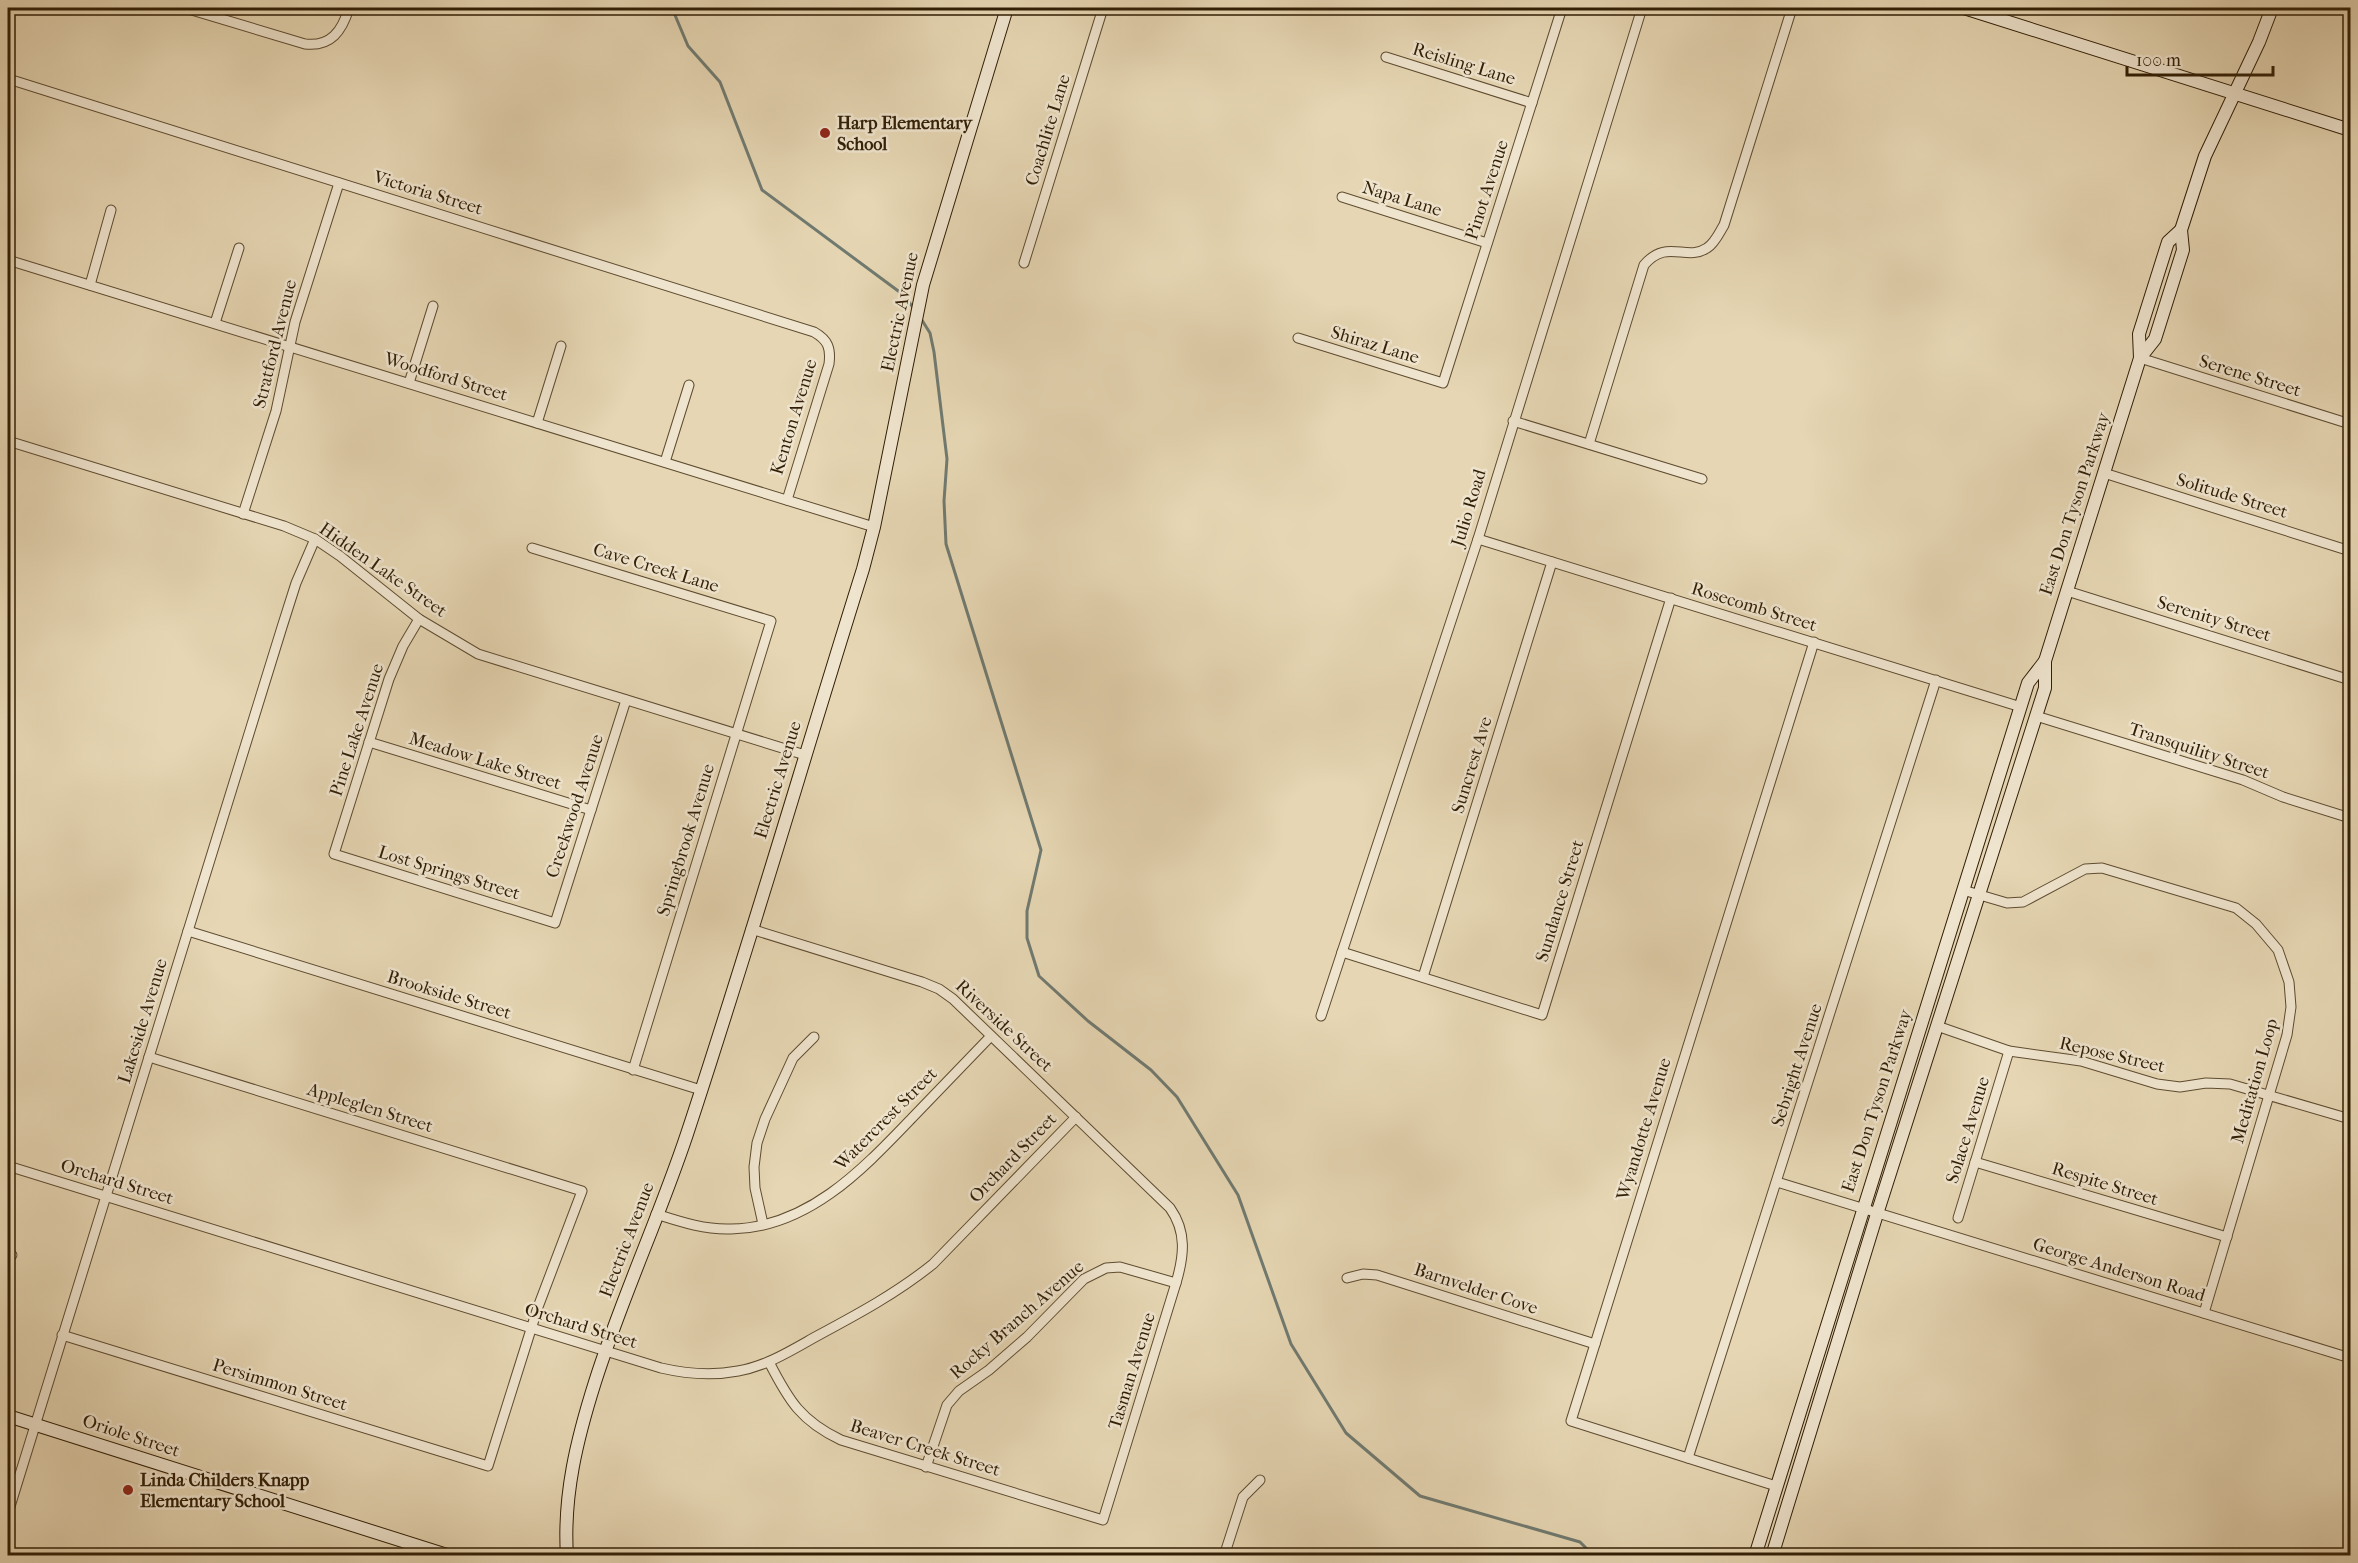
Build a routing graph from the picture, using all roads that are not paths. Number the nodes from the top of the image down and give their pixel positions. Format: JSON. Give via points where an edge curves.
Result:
{"nodes":[{"id":1,"x":185,"y":8,"type":"edge"},
{"id":2,"x":349,"y":8,"type":"edge"},
{"id":3,"x":1007,"y":8,"type":"edge"},
{"id":4,"x":1103,"y":8,"type":"edge"},
{"id":5,"x":1562,"y":8,"type":"edge"},
{"id":6,"x":1642,"y":8,"type":"edge"},
{"id":7,"x":1792,"y":8,"type":"edge"},
{"id":8,"x":1964,"y":8,"type":"edge"},
{"id":9,"x":2272,"y":8,"type":"edge"},
{"id":10,"x":1386,"y":57,"type":"dead end"},
{"id":11,"x":15,"y":81,"type":"dead end"},
{"id":12,"x":2235,"y":94,"type":"junction"},
{"id":13,"x":1532,"y":103,"type":"junction"},
{"id":14,"x":2350,"y":130,"type":"edge"},
{"id":15,"x":339,"y":183,"type":"junction"},
{"id":16,"x":1342,"y":198,"type":"dead end"},
{"id":17,"x":111,"y":210,"type":"dead end"},
{"id":18,"x":2181,"y":230,"type":"junction"},
{"id":19,"x":1487,"y":243,"type":"junction"},
{"id":20,"x":239,"y":248,"type":"dead end"},
{"id":21,"x":8,"y":260,"type":"edge"},
{"id":22,"x":1024,"y":262,"type":"dead end"},
{"id":23,"x":90,"y":285,"type":"junction"},
{"id":24,"x":433,"y":306,"type":"dead end"},
{"id":25,"x":215,"y":323,"type":"junction"},
{"id":26,"x":1298,"y":338,"type":"dead end"},
{"id":27,"x":828,"y":343,"type":"joint"},
{"id":28,"x":291,"y":346,"type":"junction"},
{"id":29,"x":561,"y":346,"type":"dead end"},
{"id":30,"x":2140,"y":358,"type":"junction"},
{"id":31,"x":409,"y":383,"type":"junction"},
{"id":32,"x":1443,"y":383,"type":"joint"},
{"id":33,"x":689,"y":385,"type":"dead end"},
{"id":34,"x":1513,"y":421,"type":"junction"},
{"id":35,"x":537,"y":423,"type":"junction"},
{"id":36,"x":2350,"y":424,"type":"edge"},
{"id":37,"x":8,"y":441,"type":"edge"},
{"id":38,"x":1588,"y":444,"type":"junction"},
{"id":39,"x":664,"y":462,"type":"junction"},
{"id":40,"x":2104,"y":473,"type":"junction"},
{"id":41,"x":1702,"y":478,"type":"dead end"},
{"id":42,"x":786,"y":500,"type":"junction"},
{"id":43,"x":243,"y":514,"type":"junction"},
{"id":44,"x":874,"y":527,"type":"junction"},
{"id":45,"x":315,"y":539,"type":"junction"},
{"id":46,"x":1478,"y":539,"type":"junction"},
{"id":47,"x":532,"y":548,"type":"dead end"},
{"id":48,"x":2350,"y":551,"type":"edge"},
{"id":49,"x":1552,"y":562,"type":"junction"},
{"id":50,"x":2067,"y":591,"type":"junction"},
{"id":51,"x":1671,"y":598,"type":"junction"},
{"id":52,"x":419,"y":619,"type":"junction"},
{"id":53,"x":771,"y":621,"type":"joint"},
{"id":54,"x":1814,"y":642,"type":"junction"},
{"id":55,"x":2044,"y":661,"type":"junction"},
{"id":56,"x":1936,"y":680,"type":"junction"},
{"id":57,"x":2350,"y":680,"type":"edge"},
{"id":58,"x":626,"y":700,"type":"junction"},
{"id":59,"x":2021,"y":707,"type":"junction"},
{"id":60,"x":2036,"y":716,"type":"junction"},
{"id":61,"x":736,"y":733,"type":"junction"},
{"id":62,"x":369,"y":742,"type":"junction"},
{"id":63,"x":805,"y":754,"type":"junction"},
{"id":64,"x":591,"y":810,"type":"junction"},
{"id":65,"x":2350,"y":818,"type":"edge"},
{"id":66,"x":334,"y":854,"type":"joint"},
{"id":67,"x":1963,"y":890,"type":"junction"},
{"id":68,"x":1979,"y":895,"type":"junction"},
{"id":69,"x":555,"y":923,"type":"joint"},
{"id":70,"x":751,"y":929,"type":"junction"},
{"id":71,"x":188,"y":931,"type":"junction"},
{"id":72,"x":1342,"y":952,"type":"junction"},
{"id":73,"x":1423,"y":977,"type":"junction"},
{"id":74,"x":1321,"y":1016,"type":"dead end"},
{"id":75,"x":1937,"y":1026,"type":"junction"},
{"id":76,"x":991,"y":1036,"type":"junction"},
{"id":77,"x":814,"y":1037,"type":"dead end"},
{"id":78,"x":2009,"y":1051,"type":"junction"},
{"id":79,"x":149,"y":1057,"type":"junction"},
{"id":80,"x":633,"y":1070,"type":"junction"},
{"id":81,"x":701,"y":1090,"type":"junction"},
{"id":82,"x":2269,"y":1095,"type":"junction"},
{"id":83,"x":1076,"y":1117,"type":"junction"},
{"id":84,"x":2350,"y":1119,"type":"edge"},
{"id":85,"x":1975,"y":1162,"type":"junction"},
{"id":86,"x":8,"y":1166,"type":"edge"},
{"id":87,"x":1777,"y":1182,"type":"junction"},
{"id":88,"x":106,"y":1196,"type":"junction"},
{"id":89,"x":1862,"y":1209,"type":"junction"},
{"id":90,"x":656,"y":1214,"type":"junction"},
{"id":91,"x":1877,"y":1214,"type":"junction"},
{"id":92,"x":1958,"y":1218,"type":"dead end"},
{"id":93,"x":763,"y":1224,"type":"junction"},
{"id":94,"x":1181,"y":1230,"type":"joint"},
{"id":95,"x":2227,"y":1237,"type":"junction"},
{"id":96,"x":1347,"y":1278,"type":"dead end"},
{"id":97,"x":1176,"y":1283,"type":"junction"},
{"id":98,"x":2204,"y":1313,"type":"junction"},
{"id":99,"x":531,"y":1328,"type":"junction"},
{"id":100,"x":62,"y":1335,"type":"junction"},
{"id":101,"x":1595,"y":1344,"type":"junction"},
{"id":102,"x":605,"y":1351,"type":"junction"},
{"id":103,"x":2350,"y":1358,"type":"edge"},
{"id":104,"x":769,"y":1362,"type":"junction"},
{"id":105,"x":8,"y":1416,"type":"edge"},
{"id":106,"x":34,"y":1424,"type":"junction"},
{"id":107,"x":1688,"y":1458,"type":"junction"},
{"id":108,"x":927,"y":1467,"type":"junction"},
{"id":109,"x":1260,"y":1480,"type":"dead end"},
{"id":110,"x":1776,"y":1486,"type":"junction"},
{"id":111,"x":8,"y":1513,"type":"edge"},
{"id":112,"x":1103,"y":1520,"type":"joint"},
{"id":113,"x":450,"y":1556,"type":"edge"},
{"id":114,"x":567,"y":1556,"type":"edge"},
{"id":115,"x":1224,"y":1556,"type":"edge"},
{"id":116,"x":1755,"y":1556,"type":"edge"},
{"id":117,"x":1772,"y":1556,"type":"edge"}],
"edges":[{"from":1,"to":2,"type":"street","via":[[316,45],[337,34]]},
{"from":3,"to":44,"type":"main road","name":"Electric Avenue","via":[[923,285]]},
{"from":4,"to":22,"type":"street","name":"Coachlite Lane"},
{"from":5,"to":13,"type":"street","name":"Pinot Avenue"},
{"from":6,"to":34,"type":"street","name":"Julio Road"},
{"from":7,"to":38,"type":"street","via":[[1725,225],[1705,250],[1665,250],[1644,265]]},
{"from":8,"to":12,"type":"main road"},
{"from":9,"to":12,"type":"main road","name":"East Don Tyson Parkway"},
{"from":10,"to":13,"type":"street","name":"Reisling Lane"},
{"from":11,"to":15,"type":"street","name":"Victoria Street"},
{"from":12,"to":14,"type":"main road"},
{"from":12,"to":18,"type":"main road","name":"East Don Tyson Parkway","via":[[2205,156]]},
{"from":13,"to":19,"type":"street","name":"Pinot Avenue"},
{"from":15,"to":27,"type":"street","name":"Victoria Street","via":[[814,332]]},
{"from":15,"to":28,"type":"street","name":"Stratford Avenue"},
{"from":16,"to":19,"type":"street","name":"Napa Lane"},
{"from":17,"to":23,"type":"street"},
{"from":18,"to":30,"type":"main road","name":"East Don Tyson Parkway","via":[[2180,261],[2155,339]]},
{"from":18,"to":30,"type":"main road","name":"East Don Tyson Parkway","via":[[2168,242],[2139,334]]},
{"from":19,"to":32,"type":"street","name":"Pinot Avenue"},
{"from":20,"to":25,"type":"street"},
{"from":21,"to":23,"type":"street","name":"Woodford Street"},
{"from":23,"to":25,"type":"street","name":"Woodford Street"},
{"from":24,"to":31,"type":"street"},
{"from":25,"to":28,"type":"street","name":"Woodford Street"},
{"from":26,"to":32,"type":"street","name":"Shiraz Lane"},
{"from":27,"to":42,"type":"street","name":"Kenton Avenue","via":[[830,364]]},
{"from":28,"to":31,"type":"street","name":"Woodford Street"},
{"from":28,"to":43,"type":"street","name":"Stratford Avenue","via":[[276,411]]},
{"from":29,"to":35,"type":"street"},
{"from":30,"to":36,"type":"street","name":"Serene Street"},
{"from":30,"to":40,"type":"main road","name":"East Don Tyson Parkway"},
{"from":31,"to":35,"type":"street","name":"Woodford Street"},
{"from":33,"to":39,"type":"street"},
{"from":34,"to":38,"type":"street"},
{"from":34,"to":46,"type":"street","name":"Julio Road"},
{"from":35,"to":39,"type":"street","name":"Woodford Street"},
{"from":37,"to":43,"type":"street","name":"Hidden Lake Street"},
{"from":38,"to":41,"type":"street"},
{"from":39,"to":42,"type":"street","name":"Woodford Street"},
{"from":40,"to":48,"type":"street","name":"Solitude Street"},
{"from":40,"to":50,"type":"main road","name":"East Don Tyson Parkway"},
{"from":42,"to":44,"type":"street","name":"Woodford Street"},
{"from":43,"to":45,"type":"street","name":"Hidden Lake Street"},
{"from":44,"to":63,"type":"main road","name":"Electric Avenue"},
{"from":45,"to":52,"type":"street","name":"Hidden Lake Street"},
{"from":45,"to":71,"type":"street","name":"Lakeside Avenue","via":[[296,583]]},
{"from":46,"to":49,"type":"street","name":"Rosecomb Street"},
{"from":46,"to":72,"type":"street","name":"Julio Road"},
{"from":47,"to":53,"type":"street","name":"Cave Creek Lane"},
{"from":49,"to":51,"type":"street","name":"Rosecomb Street"},
{"from":49,"to":73,"type":"street","name":"Suncrest Ave"},
{"from":50,"to":55,"type":"main road","name":"East Don Tyson Parkway"},
{"from":50,"to":57,"type":"street","name":"Serenity Street"},
{"from":51,"to":54,"type":"street","name":"Rosecomb Street"},
{"from":51,"to":73,"type":"street","name":"Sundance Street","via":[[1542,1015]]},
{"from":52,"to":58,"type":"street","name":"Hidden Lake Street","via":[[478,654]]},
{"from":52,"to":62,"type":"street","name":"Pine Lake Avenue","via":[[389,680]]},
{"from":53,"to":61,"type":"street","name":"Springbrook Avenue"},
{"from":54,"to":56,"type":"street","name":"Rosecomb Street"},
{"from":54,"to":101,"type":"street","name":"Wyandotte Avenue"},
{"from":55,"to":59,"type":"main road","name":"East Don Tyson Parkway","via":[[2028,683]]},
{"from":55,"to":60,"type":"main road","name":"East Don Tyson Parkway","via":[[2045,688]]},
{"from":56,"to":59,"type":"street","name":"Rosecomb Street"},
{"from":56,"to":87,"type":"street","name":"Sebright Avenue"},
{"from":58,"to":61,"type":"street","name":"Hidden Lake Street"},
{"from":58,"to":64,"type":"street","name":"Creekwood Avenue"},
{"from":59,"to":67,"type":"main road","name":"East Don Tyson Parkway"},
{"from":60,"to":65,"type":"street","name":"Transquility Street","via":[[2243,780]]},
{"from":60,"to":68,"type":"main road","name":"East Don Tyson Parkway"},
{"from":61,"to":63,"type":"street","name":"Hidden Lake Street"},
{"from":61,"to":80,"type":"street","name":"Springbrook Avenue"},
{"from":62,"to":64,"type":"street","name":"Meadow Lake Street"},
{"from":62,"to":66,"type":"street","name":"Pine Lake Avenue"},
{"from":63,"to":70,"type":"main road","name":"Electric Avenue"},
{"from":64,"to":69,"type":"street","name":"Creekwood Avenue"},
{"from":66,"to":69,"type":"street","name":"Lost Springs Street"},
{"from":67,"to":68,"type":"street","name":"Meditation Loop"},
{"from":67,"to":89,"type":"main road","name":"East Don Tyson Parkway"},
{"from":68,"to":75,"type":"main road","name":"East Don Tyson Parkway"},
{"from":68,"to":82,"type":"street","name":"Meditation Loop","via":[[2007,903],[2023,902],[2085,869],[2102,868],[2236,908],[2278,950],[2289,982],[2287,1035]]},
{"from":70,"to":76,"type":"street","name":"Riverside Street","via":[[939,989]]},
{"from":70,"to":81,"type":"main road","name":"Electric Avenue"},
{"from":71,"to":79,"type":"street","name":"Lakeside Avenue"},
{"from":71,"to":80,"type":"street","name":"Brookside Street"},
{"from":72,"to":73,"type":"street","name":"Sundance Street"},
{"from":72,"to":74,"type":"street","name":"Julio Road"},
{"from":75,"to":78,"type":"street","name":"Repose Street"},
{"from":75,"to":91,"type":"main road","name":"East Don Tyson Parkway"},
{"from":76,"to":83,"type":"street","name":"Riverside Street"},
{"from":76,"to":93,"type":"street","name":"Watercrest Street","via":[[845,1184],[787,1218]]},
{"from":77,"to":93,"type":"street","via":[[793,1058],[757,1143],[755,1188]]},
{"from":78,"to":82,"type":"street","name":"Repose Street","via":[[2081,1061],[2157,1084],[2230,1084]]},
{"from":78,"to":85,"type":"street","name":"Solace Avenue"},
{"from":79,"to":88,"type":"street","name":"Lakeside Avenue"},
{"from":79,"to":99,"type":"street","name":"Appleglen Street","via":[[582,1191]]},
{"from":80,"to":81,"type":"street","name":"Brookside Street"},
{"from":81,"to":90,"type":"main road","name":"Electric Avenue"},
{"from":82,"to":84,"type":"street","name":"Repose Street"},
{"from":82,"to":95,"type":"street","name":"Meditation Loop"},
{"from":83,"to":94,"type":"street","name":"Riverside Street","via":[[1170,1208]]},
{"from":83,"to":104,"type":"street","name":"Orchard Street","via":[[933,1264],[886,1298]]},
{"from":85,"to":92,"type":"street","name":"Solace Avenue"},
{"from":85,"to":95,"type":"street","name":"Respite Street"},
{"from":86,"to":88,"type":"street","name":"Orchard Street"},
{"from":87,"to":89,"type":"street","name":"George Anderson Road"},
{"from":87,"to":107,"type":"street","name":"Sebright Avenue"},
{"from":88,"to":99,"type":"street","name":"Orchard Street"},
{"from":88,"to":100,"type":"street","name":"Lakeside Avenue"},
{"from":89,"to":91,"type":"street","name":"George Anderson Road"},
{"from":89,"to":110,"type":"main road","name":"East Don Tyson Parkway"},
{"from":90,"to":93,"type":"street","name":"Watercrest Street","via":[[710,1228],[733,1230]]},
{"from":90,"to":102,"type":"main road","name":"Electric Avenue"},
{"from":91,"to":98,"type":"street","name":"George Anderson Road"},
{"from":91,"to":117,"type":"main road","name":"East Don Tyson Parkway"},
{"from":94,"to":97,"type":"street","name":"Tasman Avenue","via":[[1183,1247]]},
{"from":95,"to":98,"type":"street","name":"Meditation Loop"},
{"from":96,"to":101,"type":"street","name":"Barnvelder Cove","via":[[1377,1275]]},
{"from":97,"to":108,"type":"street","name":"Rocky Branch Avenue","via":[[1120,1267],[1106,1268],[1084,1279],[1027,1337],[947,1405]]},
{"from":97,"to":112,"type":"street","name":"Tasman Avenue"},
{"from":98,"to":103,"type":"street","name":"George Anderson Road"},
{"from":99,"to":100,"type":"street","name":"Persimmon Street","via":[[488,1466]]},
{"from":99,"to":102,"type":"street","name":"Orchard Street"},
{"from":100,"to":106,"type":"street","name":"Lakeside Avenue"},
{"from":101,"to":107,"type":"street","name":"Wyandotte Avenue","via":[[1571,1421]]},
{"from":102,"to":104,"type":"street","name":"Orchard Street","via":[[683,1373],[730,1372]]},
{"from":102,"to":114,"type":"main road","name":"Electric Avenue","via":[[573,1462],[567,1500]]},
{"from":104,"to":108,"type":"street","name":"Beaver Creek Street","via":[[786,1395],[821,1431]]},
{"from":105,"to":106,"type":"main road","name":"Oriole Street"},
{"from":106,"to":111,"type":"street","name":"Lakeside Avenue"},
{"from":106,"to":113,"type":"main road","name":"Oriole Street"},
{"from":107,"to":110,"type":"street","name":"Wyandotte Avenue"},
{"from":108,"to":112,"type":"street","name":"Beaver Creek Street"},
{"from":109,"to":115,"type":"street","via":[[1243,1497]]},
{"from":110,"to":116,"type":"main road","name":"East Don Tyson Parkway"}]}
